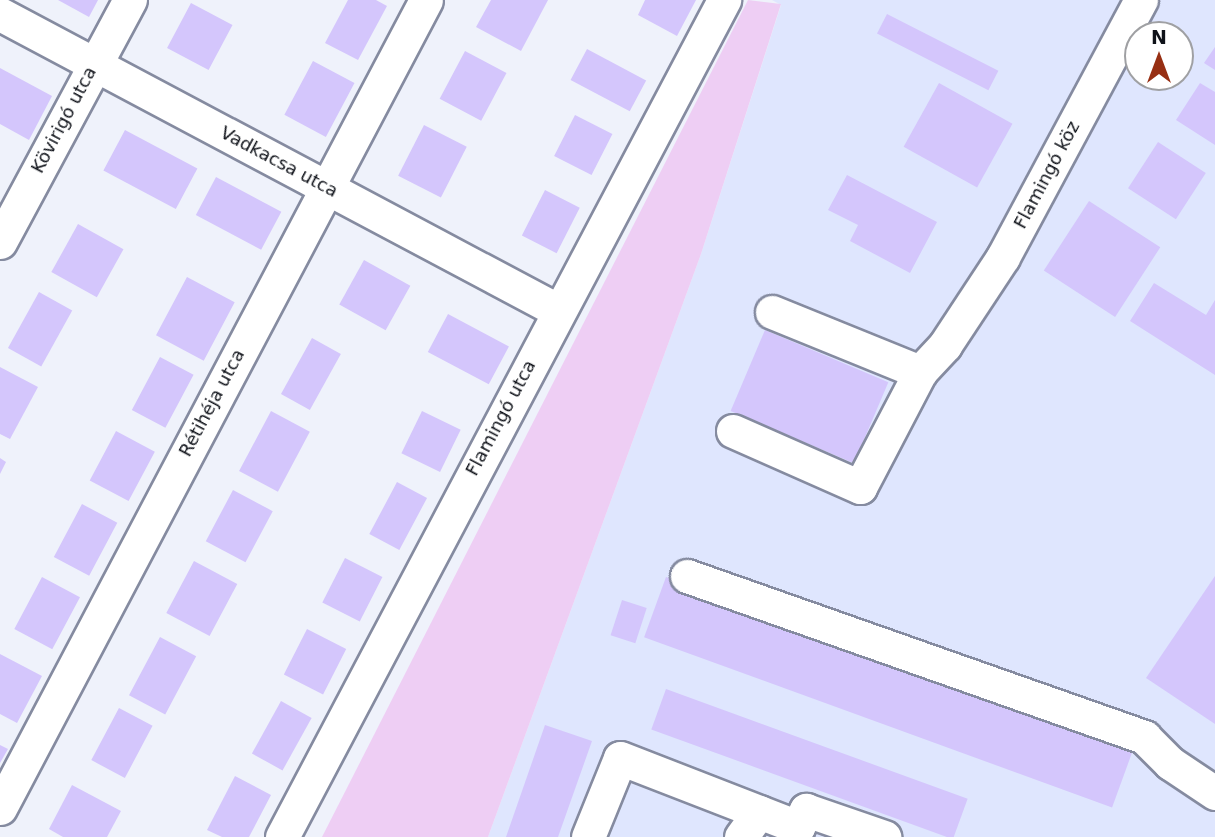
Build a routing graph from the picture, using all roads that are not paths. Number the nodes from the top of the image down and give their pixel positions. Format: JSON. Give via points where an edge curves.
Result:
{"nodes":[{"id":1,"x":130,"y":0,"type":"edge"},
{"id":2,"x":426,"y":0,"type":"edge"},
{"id":3,"x":724,"y":0,"type":"edge"},
{"id":4,"x":1141,"y":0,"type":"edge"},
{"id":5,"x":0,"y":15,"type":"edge"},
{"id":6,"x":94,"y":63,"type":"junction"},
{"id":7,"x":326,"y":187,"type":"junction"},
{"id":8,"x":0,"y":242,"type":"edge"},
{"id":9,"x":557,"y":310,"type":"junction"},
{"id":10,"x":772,"y":312,"type":"dead end"},
{"id":11,"x":920,"y":372,"type":"junction"},
{"id":12,"x":733,"y":431,"type":"dead end"},
{"id":13,"x":687,"y":576,"type":"dead end"},
{"id":14,"x":1215,"y":793,"type":"edge"},
{"id":15,"x":0,"y":808,"type":"edge"},
{"id":16,"x":750,"y":824,"type":"edge"},
{"id":17,"x":797,"y":832,"type":"edge"},
{"id":18,"x":282,"y":837,"type":"edge"},
{"id":19,"x":588,"y":837,"type":"edge"},
{"id":20,"x":884,"y":837,"type":"edge"}],
"edges":[{"from":1,"to":6,"type":"street","name":"Kövirigó utca"},
{"from":2,"to":7,"type":"street","name":"Rétihéja utca"},
{"from":3,"to":9,"type":"street","name":"Flamingó utca"},
{"from":4,"to":11,"type":"street","name":"Flamingó köz","via":[[1003,257],[945,345]]},
{"from":5,"to":6,"type":"street","name":"Vadkacsa utca"},
{"from":6,"to":7,"type":"street","name":"Vadkacsa utca"},
{"from":6,"to":8,"type":"street","name":"Kövirigó utca"},
{"from":7,"to":9,"type":"street","name":"Vadkacsa utca"},
{"from":7,"to":15,"type":"street","name":"Rétihéja utca"},
{"from":9,"to":18,"type":"street","name":"Flamingó utca"},
{"from":10,"to":11,"type":"street"},
{"from":11,"to":12,"type":"street","name":"Flamingó köz","via":[[860,487]]},
{"from":13,"to":14,"type":"street","via":[[1144,737],[1170,763]]},
{"from":16,"to":17,"type":"street"},
{"from":16,"to":19,"type":"street","via":[[620,758]]},
{"from":17,"to":20,"type":"street","via":[[806,810]]}]}
